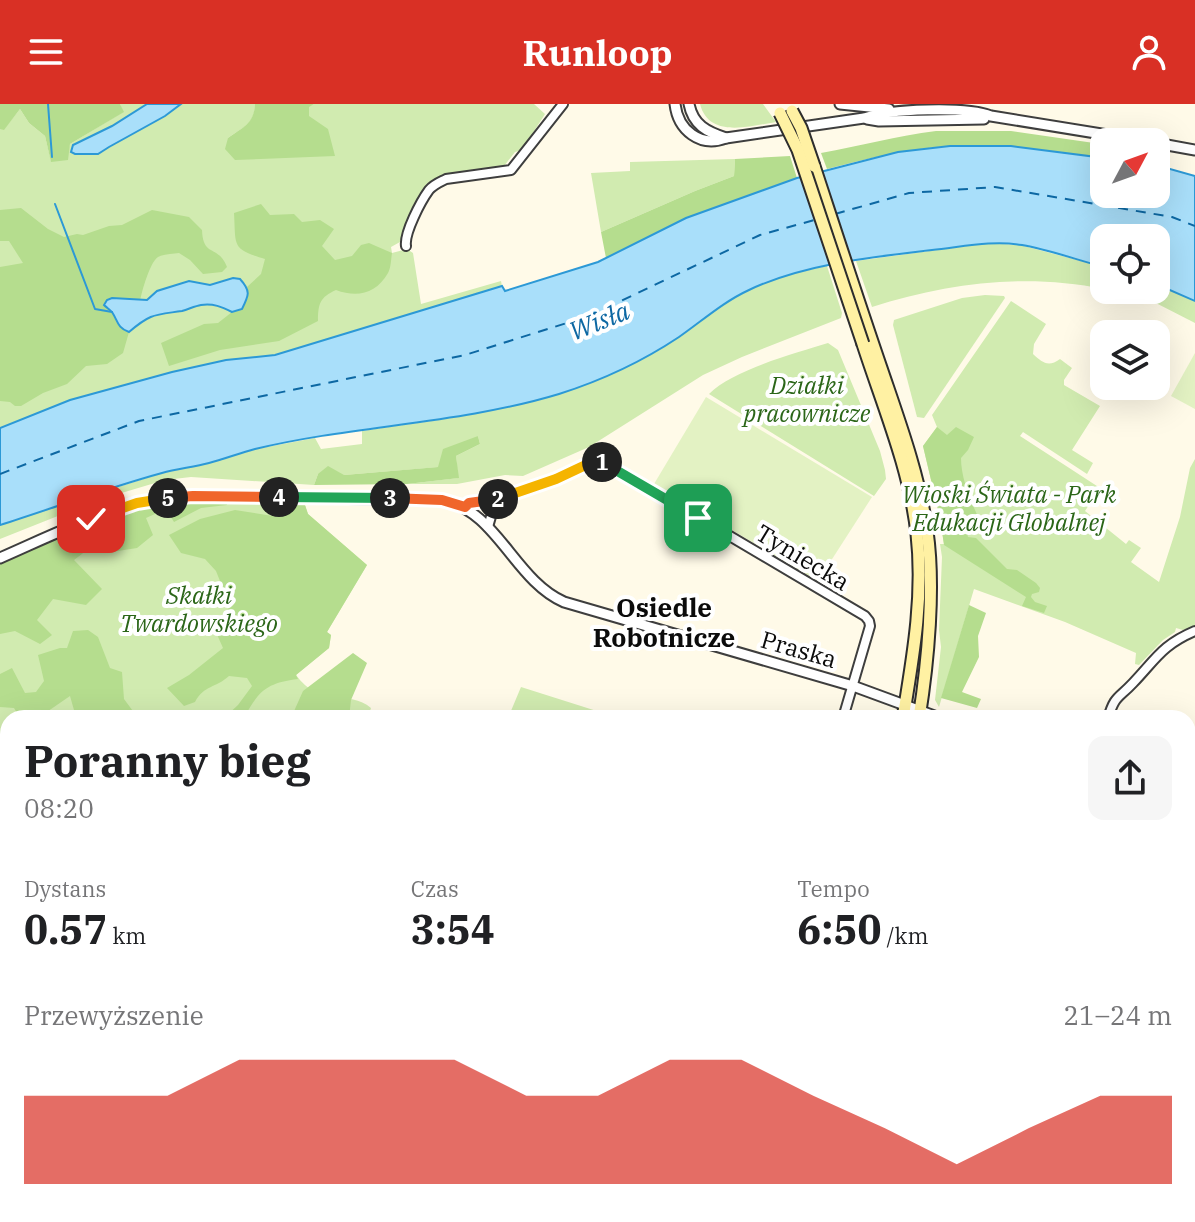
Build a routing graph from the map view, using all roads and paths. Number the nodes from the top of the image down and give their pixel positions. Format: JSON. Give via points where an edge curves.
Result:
{"nodes":[{"id":1,"x":563,"y":104,"type":"edge"},
{"id":2,"x":675,"y":104,"type":"edge"},
{"id":3,"x":689,"y":104,"type":"edge"},
{"id":4,"x":840,"y":104,"type":"edge"},
{"id":5,"x":784,"y":108,"type":"edge"},
{"id":6,"x":913,"y":111,"type":"junction"},
{"id":7,"x":991,"y":116,"type":"junction"},
{"id":8,"x":864,"y":118,"type":"junction"},
{"id":9,"x":1090,"y":132,"type":"edge"},
{"id":10,"x":726,"y":138,"type":"junction"},
{"id":11,"x":1170,"y":145,"type":"edge"},
{"id":12,"x":1195,"y":150,"type":"edge"},
{"id":13,"x":406,"y":246,"type":"dead end"},
{"id":14,"x":867,"y":343,"type":"junction"},
{"id":15,"x":496,"y":499,"type":"junction"},
{"id":16,"x":465,"y":507,"type":"junction"},
{"id":17,"x":488,"y":527,"type":"junction"},
{"id":18,"x":0,"y":558,"type":"edge"},
{"id":19,"x":1195,"y":631,"type":"edge"},
{"id":20,"x":853,"y":686,"type":"junction"},
{"id":21,"x":905,"y":705,"type":"junction"},
{"id":22,"x":846,"y":710,"type":"edge"},
{"id":23,"x":904,"y":710,"type":"edge"},
{"id":24,"x":913,"y":710,"type":"edge"},
{"id":25,"x":921,"y":710,"type":"edge"},
{"id":26,"x":1111,"y":710,"type":"edge"}],
"edges":[{"from":1,"to":13,"type":"street","via":[[511,170],[437,183],[407,233]]},
{"from":2,"to":10,"type":"street","via":[[689,134],[708,141]]},
{"from":3,"to":10,"type":"street","via":[[701,127]]},
{"from":4,"to":6,"type":"street"},
{"from":5,"to":14,"type":"main road","bridge":true},
{"from":6,"to":7,"type":"street"},
{"from":6,"to":8,"type":"street"},
{"from":7,"to":8,"type":"street"},
{"from":7,"to":9,"type":"street"},
{"from":8,"to":10,"type":"street"},
{"from":11,"to":12,"type":"street"},
{"from":14,"to":21,"type":"main road","via":[[917,532],[919,603]]},
{"from":14,"to":25,"type":"main road","via":[[916,475],[928,534]]},
{"from":15,"to":16,"type":"street","name":"Tyniecka"},
{"from":15,"to":17,"type":"street"},
{"from":15,"to":20,"type":"street","name":"Tyniecka","via":[[588,464],[608,464],[865,616],[869,621]]},
{"from":16,"to":17,"type":"street","name":"Praska"},
{"from":16,"to":18,"type":"street","name":"Tyniecka","via":[[421,499],[161,498],[114,510]]},
{"from":17,"to":20,"type":"street","name":"Praska","via":[[537,585],[556,599]]},
{"from":19,"to":26,"type":"street","via":[[1155,657]]},
{"from":20,"to":21,"type":"street","name":"Praska"},
{"from":20,"to":22,"type":"street"},
{"from":21,"to":23,"type":"main road"},
{"from":21,"to":24,"type":"street","name":"Praska"}]}
